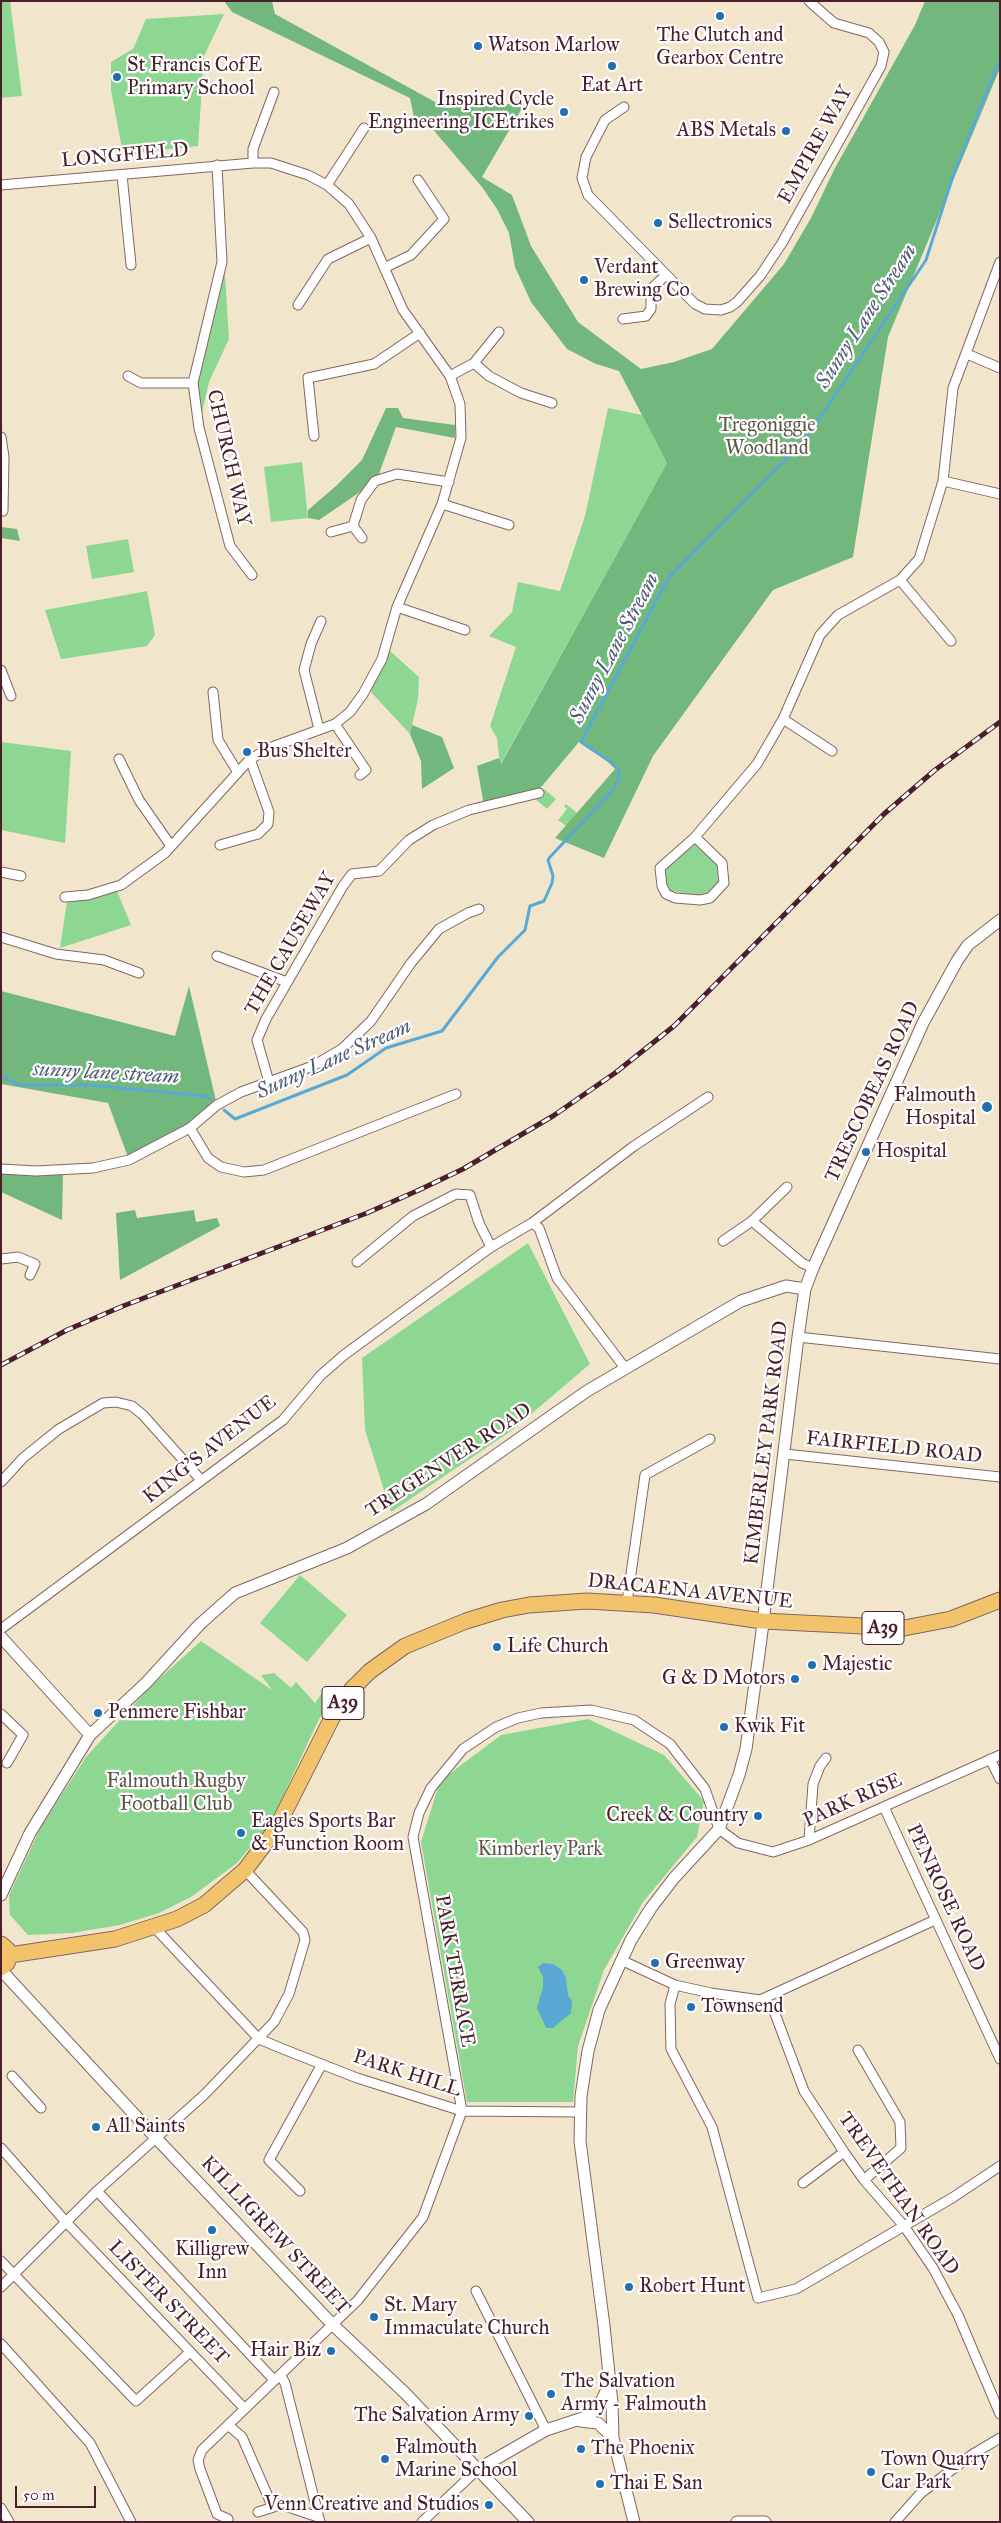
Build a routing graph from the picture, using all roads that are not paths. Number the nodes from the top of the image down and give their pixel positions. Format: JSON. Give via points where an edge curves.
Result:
{"nodes":[{"id":1,"x":809,"y":1,"type":"edge"},
{"id":2,"x":274,"y":92,"type":"dead end"},
{"id":3,"x":624,"y":107,"type":"dead end"},
{"id":4,"x":364,"y":128,"type":"dead end"},
{"id":5,"x":253,"y":163,"type":"junction"},
{"id":6,"x":217,"y":165,"type":"junction"},
{"id":7,"x":122,"y":175,"type":"junction"},
{"id":8,"x":418,"y":180,"type":"dead end"},
{"id":9,"x":1,"y":184,"type":"edge"},
{"id":10,"x":326,"y":185,"type":"junction"},
{"id":11,"x":371,"y":238,"type":"junction"},
{"id":12,"x":1000,"y":262,"type":"edge"},
{"id":13,"x":131,"y":265,"type":"dead end"},
{"id":14,"x":386,"y":267,"type":"junction"},
{"id":15,"x":666,"y":275,"type":"junction"},
{"id":16,"x":298,"y":304,"type":"dead end"},
{"id":17,"x":623,"y":319,"type":"dead end"},
{"id":18,"x":499,"y":332,"type":"dead end"},
{"id":19,"x":420,"y":333,"type":"junction"},
{"id":20,"x":967,"y":354,"type":"junction"},
{"id":21,"x":474,"y":362,"type":"junction"},
{"id":22,"x":1000,"y":368,"type":"edge"},
{"id":23,"x":128,"y":376,"type":"dead end"},
{"id":24,"x":450,"y":376,"type":"junction"},
{"id":25,"x":193,"y":383,"type":"junction"},
{"id":26,"x":552,"y":403,"type":"dead end"},
{"id":27,"x":314,"y":436,"type":"dead end"},
{"id":28,"x":1,"y":437,"type":"edge"},
{"id":29,"x":943,"y":481,"type":"junction"},
{"id":30,"x":449,"y":482,"type":"junction"},
{"id":31,"x":1000,"y":494,"type":"edge"},
{"id":32,"x":442,"y":504,"type":"junction"},
{"id":33,"x":3,"y":511,"type":"dead end"},
{"id":34,"x":509,"y":525,"type":"dead end"},
{"id":35,"x":353,"y":526,"type":"junction"},
{"id":36,"x":331,"y":532,"type":"dead end"},
{"id":37,"x":362,"y":538,"type":"dead end"},
{"id":38,"x":252,"y":575,"type":"dead end"},
{"id":39,"x":900,"y":580,"type":"junction"},
{"id":40,"x":397,"y":607,"type":"junction"},
{"id":41,"x":321,"y":621,"type":"dead end"},
{"id":42,"x":465,"y":630,"type":"dead end"},
{"id":43,"x":951,"y":640,"type":"dead end"},
{"id":44,"x":1,"y":670,"type":"edge"},
{"id":45,"x":213,"y":692,"type":"dead end"},
{"id":46,"x":11,"y":696,"type":"dead end"},
{"id":47,"x":783,"y":719,"type":"junction"},
{"id":48,"x":335,"y":724,"type":"junction"},
{"id":49,"x":319,"y":729,"type":"junction"},
{"id":50,"x":832,"y":752,"type":"dead end"},
{"id":51,"x":119,"y":759,"type":"dead end"},
{"id":52,"x":250,"y":759,"type":"junction"},
{"id":53,"x":237,"y":772,"type":"junction"},
{"id":54,"x":360,"y":775,"type":"dead end"},
{"id":55,"x":539,"y":793,"type":"dead end"},
{"id":56,"x":695,"y":837,"type":"junction"},
{"id":57,"x":220,"y":845,"type":"dead end"},
{"id":58,"x":171,"y":846,"type":"junction"},
{"id":59,"x":1,"y":872,"type":"edge"},
{"id":60,"x":21,"y":876,"type":"dead end"},
{"id":61,"x":65,"y":898,"type":"dead end"},
{"id":62,"x":479,"y":909,"type":"dead end"},
{"id":63,"x":1000,"y":920,"type":"edge"},
{"id":64,"x":1,"y":936,"type":"edge"},
{"id":65,"x":217,"y":956,"type":"dead end"},
{"id":66,"x":139,"y":973,"type":"dead end"},
{"id":67,"x":287,"y":982,"type":"junction"},
{"id":68,"x":269,"y":1082,"type":"junction"},
{"id":69,"x":456,"y":1094,"type":"dead end"},
{"id":70,"x":708,"y":1097,"type":"dead end"},
{"id":71,"x":190,"y":1128,"type":"junction"},
{"id":72,"x":1,"y":1169,"type":"edge"},
{"id":73,"x":787,"y":1187,"type":"dead end"},
{"id":74,"x":752,"y":1221,"type":"junction"},
{"id":75,"x":532,"y":1223,"type":"junction"},
{"id":76,"x":723,"y":1241,"type":"dead end"},
{"id":77,"x":491,"y":1246,"type":"junction"},
{"id":78,"x":1,"y":1259,"type":"edge"},
{"id":79,"x":356,"y":1262,"type":"dead end"},
{"id":80,"x":813,"y":1268,"type":"junction"},
{"id":81,"x":30,"y":1275,"type":"dead end"},
{"id":82,"x":806,"y":1289,"type":"junction"},
{"id":83,"x":798,"y":1337,"type":"junction"},
{"id":84,"x":1000,"y":1358,"type":"edge"},
{"id":85,"x":625,"y":1368,"type":"junction"},
{"id":86,"x":710,"y":1439,"type":"dead end"},
{"id":87,"x":785,"y":1454,"type":"junction"},
{"id":88,"x":1000,"y":1478,"type":"edge"},
{"id":89,"x":3,"y":1480,"type":"edge"},
{"id":90,"x":201,"y":1480,"type":"junction"},
{"id":91,"x":1000,"y":1600,"type":"edge"},
{"id":92,"x":627,"y":1602,"type":"junction"},
{"id":93,"x":762,"y":1621,"type":"junction"},
{"id":94,"x":1,"y":1629,"type":"edge"},
{"id":95,"x":1,"y":1636,"type":"edge"},
{"id":96,"x":1,"y":1714,"type":"edge"},
{"id":97,"x":90,"y":1735,"type":"junction"},
{"id":98,"x":1000,"y":1755,"type":"edge"},
{"id":99,"x":826,"y":1758,"type":"dead end"},
{"id":100,"x":990,"y":1759,"type":"junction"},
{"id":101,"x":7,"y":1763,"type":"dead end"},
{"id":102,"x":1000,"y":1779,"type":"edge"},
{"id":103,"x":884,"y":1807,"type":"junction"},
{"id":104,"x":719,"y":1829,"type":"junction"},
{"id":105,"x":809,"y":1840,"type":"junction"},
{"id":106,"x":245,"y":1870,"type":"junction"},
{"id":107,"x":1,"y":1895,"type":"edge"},
{"id":108,"x":935,"y":1920,"type":"junction"},
{"id":109,"x":155,"y":1928,"type":"junction"},
{"id":110,"x":3,"y":1959,"type":"edge"},
{"id":111,"x":621,"y":1960,"type":"junction"},
{"id":112,"x":675,"y":1984,"type":"junction"},
{"id":113,"x":760,"y":2000,"type":"junction"},
{"id":114,"x":259,"y":2039,"type":"junction"},
{"id":115,"x":858,"y":2050,"type":"dead end"},
{"id":116,"x":1000,"y":2059,"type":"edge"},
{"id":117,"x":322,"y":2064,"type":"junction"},
{"id":118,"x":12,"y":2076,"type":"dead end"},
{"id":119,"x":41,"y":2108,"type":"dead end"},
{"id":120,"x":462,"y":2112,"type":"junction"},
{"id":121,"x":580,"y":2112,"type":"junction"},
{"id":122,"x":156,"y":2139,"type":"junction"},
{"id":123,"x":1,"y":2148,"type":"edge"},
{"id":124,"x":844,"y":2152,"type":"junction"},
{"id":125,"x":997,"y":2168,"type":"edge"},
{"id":126,"x":1000,"y":2178,"type":"edge"},
{"id":127,"x":864,"y":2180,"type":"junction"},
{"id":128,"x":802,"y":2183,"type":"dead end"},
{"id":129,"x":97,"y":2191,"type":"junction"},
{"id":130,"x":300,"y":2191,"type":"dead end"},
{"id":131,"x":66,"y":2222,"type":"junction"},
{"id":132,"x":904,"y":2226,"type":"junction"},
{"id":133,"x":1,"y":2261,"type":"edge"},
{"id":134,"x":14,"y":2274,"type":"junction"},
{"id":135,"x":1,"y":2287,"type":"edge"},
{"id":136,"x":476,"y":2291,"type":"dead end"},
{"id":137,"x":332,"y":2324,"type":"junction"},
{"id":138,"x":1,"y":2344,"type":"edge"},
{"id":139,"x":190,"y":2352,"type":"junction"},
{"id":140,"x":277,"y":2378,"type":"junction"},
{"id":141,"x":610,"y":2383,"type":"junction"},
{"id":142,"x":244,"y":2408,"type":"junction"},
{"id":143,"x":1000,"y":2414,"type":"edge"},
{"id":144,"x":578,"y":2421,"type":"junction"},
{"id":145,"x":228,"y":2425,"type":"junction"},
{"id":146,"x":546,"y":2430,"type":"junction"},
{"id":147,"x":613,"y":2438,"type":"junction"},
{"id":148,"x":1000,"y":2438,"type":"edge"},
{"id":149,"x":478,"y":2469,"type":"junction"},
{"id":150,"x":280,"y":2505,"type":"junction"},
{"id":151,"x":1,"y":2508,"type":"edge"},
{"id":152,"x":258,"y":2512,"type":"dead end"},
{"id":153,"x":228,"y":2519,"type":"dead end"},
{"id":154,"x":318,"y":2519,"type":"edge"},
{"id":155,"x":9,"y":2522,"type":"edge"},
{"id":156,"x":131,"y":2522,"type":"edge"},
{"id":157,"x":422,"y":2522,"type":"edge"},
{"id":158,"x":528,"y":2522,"type":"edge"},
{"id":159,"x":634,"y":2522,"type":"edge"},
{"id":160,"x":736,"y":2522,"type":"edge"},
{"id":161,"x":765,"y":2522,"type":"edge"},
{"id":162,"x":895,"y":2522,"type":"edge"}],
"edges":[{"from":1,"to":15,"type":"street","name":"EMPIRE WAY","via":[[834,23],[874,37],[884,52],[881,66],[782,243],[760,276],[737,302],[721,310],[705,309],[695,304]]},
{"from":2,"to":5,"type":"street","via":[[253,149]]},
{"from":3,"to":15,"type":"street","name":"EMPIRE WAY","via":[[604,120],[586,157],[582,178],[588,195]]},
{"from":4,"to":10,"type":"street"},
{"from":5,"to":6,"type":"street","name":"LONGFIELD"},
{"from":5,"to":10,"type":"street","name":"LONGFIELD","via":[[271,163],[308,174]]},
{"from":6,"to":7,"type":"street","name":"LONGFIELD"},
{"from":6,"to":25,"type":"street","name":"CHURCH WAY","via":[[222,262]]},
{"from":7,"to":9,"type":"street","name":"LONGFIELD"},
{"from":7,"to":13,"type":"street"},
{"from":8,"to":14,"type":"street","via":[[444,219],[411,255]]},
{"from":10,"to":11,"type":"street","name":"LONGFIELD","via":[[349,204]]},
{"from":11,"to":14,"type":"street","name":"LONGFIELD"},
{"from":11,"to":16,"type":"street","via":[[328,259]]},
{"from":12,"to":20,"type":"street"},
{"from":14,"to":19,"type":"street","name":"LONGFIELD","via":[[403,310]]},
{"from":15,"to":17,"type":"street","via":[[651,289],[651,309],[646,316]]},
{"from":18,"to":21,"type":"street"},
{"from":19,"to":24,"type":"street","name":"LONGFIELD"},
{"from":19,"to":27,"type":"street","via":[[374,364],[308,378]]},
{"from":20,"to":22,"type":"street"},
{"from":20,"to":29,"type":"street","via":[[953,388]]},
{"from":21,"to":24,"type":"street"},
{"from":21,"to":26,"type":"street","via":[[489,376]]},
{"from":23,"to":25,"type":"street","via":[[141,383]]},
{"from":24,"to":30,"type":"street","name":"LONGFIELD","via":[[460,404],[461,438]]},
{"from":25,"to":38,"type":"street","name":"CHURCH WAY","via":[[199,428],[230,546]]},
{"from":28,"to":33,"type":"street"},
{"from":29,"to":31,"type":"street"},
{"from":29,"to":39,"type":"street","via":[[919,559]]},
{"from":30,"to":32,"type":"street","name":"LONGFIELD"},
{"from":30,"to":35,"type":"street","via":[[396,474],[375,481],[361,500]]},
{"from":32,"to":34,"type":"street"},
{"from":32,"to":40,"type":"street","name":"LONGFIELD"},
{"from":35,"to":36,"type":"street"},
{"from":35,"to":37,"type":"street"},
{"from":39,"to":43,"type":"street"},
{"from":39,"to":47,"type":"street","via":[[838,615],[820,635]]},
{"from":40,"to":42,"type":"street"},
{"from":40,"to":48,"type":"street","name":"LONGFIELD","via":[[382,658],[363,694],[350,712]]},
{"from":41,"to":49,"type":"street","via":[[304,670]]},
{"from":44,"to":46,"type":"street"},
{"from":45,"to":53,"type":"street","via":[[218,740]]},
{"from":47,"to":50,"type":"street"},
{"from":47,"to":56,"type":"street","via":[[757,764]]},
{"from":48,"to":49,"type":"street","name":"LONGFIELD"},
{"from":48,"to":54,"type":"street","via":[[366,770]]},
{"from":49,"to":52,"type":"street","name":"LONGFIELD"},
{"from":51,"to":58,"type":"street","via":[[139,800]]},
{"from":52,"to":53,"type":"street","name":"LONGFIELD"},
{"from":52,"to":57,"type":"street","via":[[269,812],[268,824],[258,834]]},
{"from":53,"to":58,"type":"street","name":"LONGFIELD"},
{"from":55,"to":67,"type":"street","name":"THE CAUSEWAY","via":[[469,810],[433,825],[409,840],[375,873],[361,871],[352,874]]},
{"from":56,"to":56,"type":"street","via":[[722,863],[724,883],[710,898],[675,898],[666,894],[660,868]]},
{"from":58,"to":61,"type":"street","name":"LONGFIELD","via":[[121,885]]},
{"from":59,"to":60,"type":"street"},
{"from":62,"to":68,"type":"street","via":[[439,929],[411,963],[371,1022],[342,1048],[313,1066]]},
{"from":63,"to":80,"type":"street","name":"TRESCOBEAS ROAD","via":[[970,943],[923,1023]]},
{"from":64,"to":66,"type":"street","via":[[56,954],[104,960]]},
{"from":65,"to":67,"type":"street"},
{"from":67,"to":68,"type":"street","name":"THE CAUSEWAY","via":[[257,1040]]},
{"from":68,"to":71,"type":"street","via":[[217,1105]]},
{"from":69,"to":71,"type":"street","via":[[264,1170],[244,1172],[221,1167],[208,1158]]},
{"from":70,"to":75,"type":"street","name":"KING'S AVENUE","via":[[634,1146]]},
{"from":71,"to":72,"type":"street","via":[[129,1160],[93,1168]]},
{"from":73,"to":74,"type":"street"},
{"from":74,"to":76,"type":"street"},
{"from":74,"to":80,"type":"street","via":[[802,1263]]},
{"from":75,"to":77,"type":"street","name":"KING'S AVENUE"},
{"from":75,"to":85,"type":"street","via":[[539,1228],[557,1278]]},
{"from":77,"to":79,"type":"street","via":[[470,1195],[456,1194],[413,1216]]},
{"from":77,"to":90,"type":"street","name":"KING'S AVENUE","via":[[344,1355],[321,1375],[283,1420]]},
{"from":78,"to":81,"type":"street","via":[[18,1257],[35,1264]]},
{"from":80,"to":82,"type":"street","name":"KIMBERLEY PARK ROAD"},
{"from":82,"to":83,"type":"street","name":"KIMBERLEY PARK ROAD"},
{"from":82,"to":85,"type":"street","name":"TREGENVER ROAD","via":[[786,1286],[740,1301]]},
{"from":83,"to":84,"type":"street"},
{"from":83,"to":87,"type":"street","name":"KIMBERLEY PARK ROAD"},
{"from":85,"to":97,"type":"street","name":"TREGENVER ROAD","via":[[426,1504],[347,1548],[235,1594],[200,1624],[146,1683]]},
{"from":86,"to":92,"type":"street","via":[[644,1475]]},
{"from":87,"to":88,"type":"street","name":"FAIRFIELD ROAD"},
{"from":87,"to":93,"type":"street","name":"KIMBERLEY PARK ROAD"},
{"from":89,"to":90,"type":"street","via":[[59,1430],[103,1404],[116,1402],[132,1406],[144,1415]]},
{"from":90,"to":94,"type":"street","name":"KING'S AVENUE"},
{"from":91,"to":93,"type":"main road","name":"DRACAENA AVENUE","number":"A39","via":[[951,1619],[904,1628]]},
{"from":92,"to":93,"type":"main road","name":"DRACAENA AVENUE","number":"A39"},
{"from":92,"to":106,"type":"main road","name":"DRACAENA AVENUE","number":"A39","via":[[558,1601],[502,1610],[432,1634],[387,1657],[352,1688],[333,1716],[280,1823]]},
{"from":93,"to":104,"type":"street","name":"KIMBERLEY PARK ROAD","via":[[746,1749],[740,1775]]},
{"from":95,"to":97,"type":"street"},
{"from":96,"to":101,"type":"street","via":[[22,1735]]},
{"from":97,"to":107,"type":"street","name":"TREGENVER ROAD","via":[[30,1832]]},
{"from":98,"to":100,"type":"street","name":"PARK RISE"},
{"from":99,"to":105,"type":"street","via":[[812,1784]]},
{"from":100,"to":102,"type":"street"},
{"from":100,"to":103,"type":"street","name":"PARK RISE"},
{"from":103,"to":105,"type":"street","name":"PARK RISE"},
{"from":103,"to":108,"type":"street","name":"PENROSE ROAD"},
{"from":104,"to":105,"type":"street","name":"PARK RISE","via":[[738,1843],[773,1852]]},
{"from":104,"to":111,"type":"street","name":"KIMBERLEY PARK ROAD","via":[[707,1839],[651,1908]]},
{"from":104,"to":120,"type":"street","name":"PARK TERRACE","via":[[705,1789],[670,1744],[634,1720],[590,1710],[541,1713],[518,1718],[479,1736],[463,1749],[439,1776],[419,1813],[413,1837]]},
{"from":106,"to":109,"type":"main road","name":"DRACAENA AVENUE","number":"A39","via":[[204,1905]]},
{"from":106,"to":114,"type":"street","via":[[304,1932],[305,1940],[289,1994],[274,2022]]},
{"from":108,"to":113,"type":"street"},
{"from":108,"to":116,"type":"street","name":"PENROSE ROAD"},
{"from":109,"to":110,"type":"main road","name":"DRACAENA AVENUE","number":"A39","via":[[115,1939]]},
{"from":109,"to":114,"type":"street"},
{"from":110,"to":122,"type":"street","name":"KILLIGREW STREET"},
{"from":111,"to":112,"type":"street"},
{"from":111,"to":121,"type":"street","name":"KIMBERLEY PARK ROAD","via":[[599,2010],[588,2051]]},
{"from":112,"to":113,"type":"street"},
{"from":112,"to":132,"type":"street","via":[[670,2004],[671,2049],[712,2127],[758,2298],[796,2288]]},
{"from":113,"to":124,"type":"street","name":"TREVETHAN ROAD","via":[[774,2012],[804,2091]]},
{"from":114,"to":117,"type":"street","name":"PARK HILL"},
{"from":114,"to":122,"type":"street"},
{"from":115,"to":127,"type":"street","via":[[900,2122],[901,2148]]},
{"from":117,"to":120,"type":"street","name":"PARK HILL"},
{"from":117,"to":130,"type":"street","via":[[269,2160]]},
{"from":118,"to":119,"type":"street"},
{"from":120,"to":121,"type":"street","name":"PARK HILL"},
{"from":120,"to":137,"type":"street","via":[[423,2217],[358,2300]]},
{"from":121,"to":141,"type":"street","name":"KIMBERLEY PARK ROAD","via":[[580,2141]]},
{"from":122,"to":129,"type":"street"},
{"from":122,"to":137,"type":"street","name":"KILLIGREW STREET"},
{"from":123,"to":131,"type":"street","name":"LISTER STREET"},
{"from":124,"to":127,"type":"street","name":"TREVETHAN ROAD"},
{"from":124,"to":128,"type":"street"},
{"from":125,"to":126,"type":"street"},
{"from":125,"to":132,"type":"street"},
{"from":127,"to":132,"type":"street","name":"TREVETHAN ROAD"},
{"from":129,"to":131,"type":"street"},
{"from":129,"to":140,"type":"street"},
{"from":131,"to":134,"type":"street"},
{"from":131,"to":139,"type":"street","name":"LISTER STREET"},
{"from":132,"to":143,"type":"street","name":"TREVETHAN ROAD","via":[[958,2315]]},
{"from":133,"to":134,"type":"street"},
{"from":134,"to":135,"type":"street"},
{"from":134,"to":139,"type":"street","via":[[136,2401]]},
{"from":136,"to":146,"type":"street"},
{"from":137,"to":140,"type":"street"},
{"from":137,"to":149,"type":"street","name":"KILLIGREW STREET"},
{"from":138,"to":156,"type":"street","via":[[90,2443]]},
{"from":139,"to":142,"type":"street","name":"LISTER STREET"},
{"from":140,"to":142,"type":"street"},
{"from":140,"to":154,"type":"street","via":[[285,2382]]},
{"from":141,"to":144,"type":"street","via":[[595,2412]]},
{"from":141,"to":147,"type":"street","name":"KIMBERLEY PARK ROAD"},
{"from":142,"to":145,"type":"street"},
{"from":144,"to":146,"type":"street"},
{"from":144,"to":147,"type":"street","via":[[598,2423]]},
{"from":145,"to":150,"type":"street","via":[[242,2437],[265,2495]]},
{"from":145,"to":153,"type":"street","via":[[202,2450],[198,2460],[217,2514]]},
{"from":146,"to":149,"type":"street"},
{"from":147,"to":159,"type":"street","name":"KIMBERLEY PARK ROAD"},
{"from":148,"to":162,"type":"street","via":[[921,2493]]},
{"from":149,"to":157,"type":"street"},
{"from":149,"to":158,"type":"street","name":"KILLIGREW STREET"},
{"from":150,"to":152,"type":"street"},
{"from":150,"to":154,"type":"street"},
{"from":151,"to":155,"type":"street"},
{"from":160,"to":161,"type":"street"}]}
